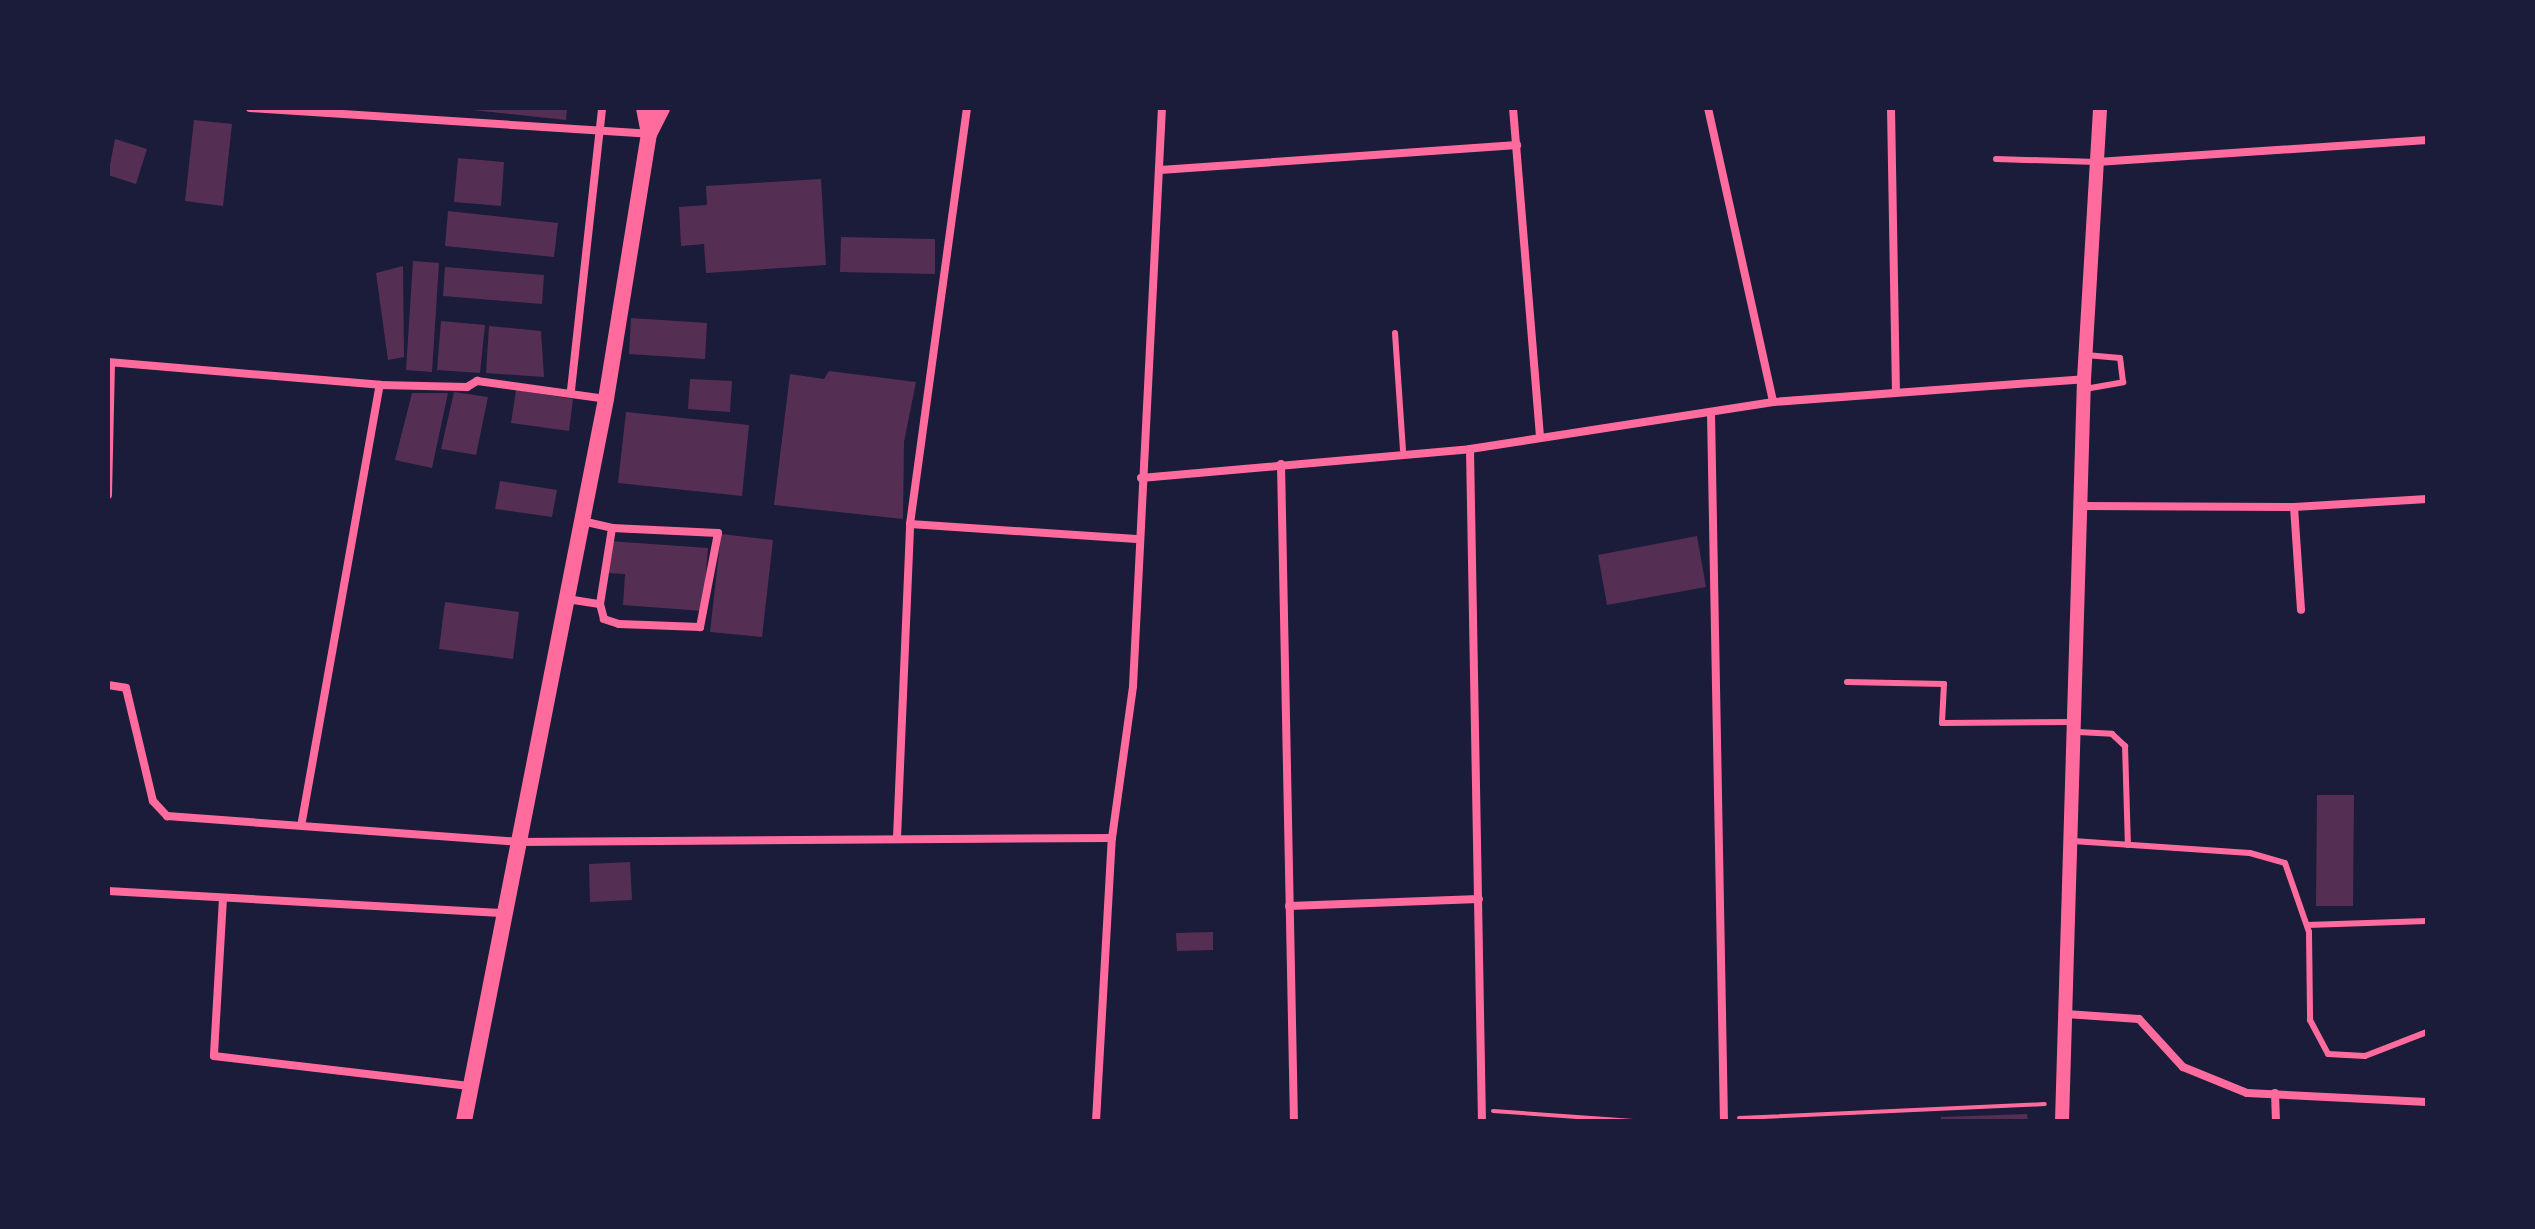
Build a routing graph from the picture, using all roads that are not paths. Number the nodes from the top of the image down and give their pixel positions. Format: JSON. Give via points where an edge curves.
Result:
{"nodes":[{"id":1,"x":250,"y":108,"type":"edge"},
{"id":2,"x":602,"y":108,"type":"edge"},
{"id":3,"x":644,"y":108,"type":"edge"},
{"id":4,"x":662,"y":108,"type":"edge"},
{"id":5,"x":967,"y":108,"type":"edge"},
{"id":6,"x":1162,"y":108,"type":"edge"},
{"id":7,"x":1513,"y":108,"type":"edge"},
{"id":8,"x":1708,"y":108,"type":"edge"},
{"id":9,"x":1891,"y":108,"type":"edge"},
{"id":10,"x":2100,"y":108,"type":"edge"},
{"id":11,"x":600,"y":133,"type":"junction"},
{"id":12,"x":649,"y":134,"type":"junction"},
{"id":13,"x":2427,"y":140,"type":"edge"},
{"id":14,"x":1517,"y":145,"type":"junction"},
{"id":15,"x":1996,"y":159,"type":"dead end"},
{"id":16,"x":2097,"y":162,"type":"junction"},
{"id":17,"x":1160,"y":170,"type":"junction"},
{"id":18,"x":1395,"y":333,"type":"dead end"},
{"id":19,"x":2086,"y":355,"type":"junction"},
{"id":20,"x":110,"y":363,"type":"edge"},
{"id":21,"x":2084,"y":384,"type":"junction"},
{"id":22,"x":380,"y":385,"type":"junction"},
{"id":23,"x":571,"y":390,"type":"junction"},
{"id":24,"x":1896,"y":390,"type":"junction"},
{"id":25,"x":606,"y":399,"type":"junction"},
{"id":26,"x":1773,"y":402,"type":"junction"},
{"id":27,"x":1711,"y":413,"type":"junction"},
{"id":28,"x":109,"y":425,"type":"edge"},
{"id":29,"x":1540,"y":437,"type":"junction"},
{"id":30,"x":1470,"y":449,"type":"junction"},
{"id":31,"x":1403,"y":450,"type":"junction"},
{"id":32,"x":1281,"y":464,"type":"junction"},
{"id":33,"x":1141,"y":478,"type":"junction"},
{"id":34,"x":108,"y":495,"type":"edge"},
{"id":35,"x":2427,"y":499,"type":"edge"},
{"id":36,"x":2082,"y":506,"type":"junction"},
{"id":37,"x":2294,"y":507,"type":"junction"},
{"id":38,"x":582,"y":521,"type":"junction"},
{"id":39,"x":910,"y":524,"type":"junction"},
{"id":40,"x":612,"y":528,"type":"junction"},
{"id":41,"x":1137,"y":539,"type":"junction"},
{"id":42,"x":566,"y":599,"type":"junction"},
{"id":43,"x":600,"y":604,"type":"junction"},
{"id":44,"x":2301,"y":610,"type":"dead end"},
{"id":45,"x":1847,"y":682,"type":"dead end"},
{"id":46,"x":108,"y":685,"type":"edge"},
{"id":47,"x":2078,"y":727,"type":"junction"},
{"id":48,"x":302,"y":821,"type":"junction"},
{"id":49,"x":897,"y":838,"type":"junction"},
{"id":50,"x":1112,"y":838,"type":"junction"},
{"id":51,"x":2073,"y":841,"type":"junction"},
{"id":52,"x":517,"y":842,"type":"junction"},
{"id":53,"x":2128,"y":845,"type":"junction"},
{"id":54,"x":108,"y":891,"type":"edge"},
{"id":55,"x":223,"y":898,"type":"junction"},
{"id":56,"x":1479,"y":899,"type":"junction"},
{"id":57,"x":1289,"y":906,"type":"junction"},
{"id":58,"x":505,"y":913,"type":"junction"},
{"id":59,"x":2427,"y":921,"type":"edge"},
{"id":60,"x":2307,"y":925,"type":"junction"},
{"id":61,"x":2066,"y":1014,"type":"junction"},
{"id":62,"x":2427,"y":1032,"type":"edge"},
{"id":63,"x":471,"y":1086,"type":"junction"},
{"id":64,"x":2275,"y":1093,"type":"junction"},
{"id":65,"x":2427,"y":1102,"type":"edge"},
{"id":66,"x":1482,"y":1116,"type":"edge"},
{"id":67,"x":1724,"y":1120,"type":"edge"},
{"id":68,"x":464,"y":1121,"type":"edge"},
{"id":69,"x":1096,"y":1121,"type":"edge"},
{"id":70,"x":1294,"y":1121,"type":"edge"},
{"id":71,"x":2062,"y":1121,"type":"edge"},
{"id":72,"x":2276,"y":1121,"type":"edge"}],
"edges":[{"from":1,"to":11,"type":"street"},
{"from":2,"to":11,"type":"street"},
{"from":3,"to":12,"type":"main road"},
{"from":4,"to":12,"type":"main road"},
{"from":5,"to":39,"type":"street","via":[[963,176]]},
{"from":6,"to":17,"type":"street"},
{"from":7,"to":14,"type":"street"},
{"from":8,"to":26,"type":"street"},
{"from":9,"to":24,"type":"street"},
{"from":10,"to":16,"type":"street"},
{"from":11,"to":12,"type":"street"},
{"from":11,"to":23,"type":"street"},
{"from":12,"to":25,"type":"main road"},
{"from":13,"to":16,"type":"street"},
{"from":14,"to":17,"type":"street"},
{"from":14,"to":29,"type":"street"},
{"from":15,"to":16,"type":"lane"},
{"from":16,"to":19,"type":"street"},
{"from":17,"to":33,"type":"street"},
{"from":18,"to":31,"type":"lane"},
{"from":19,"to":21,"type":"street"},
{"from":19,"to":21,"type":"lane","via":[[2120,358],[2123,382]]},
{"from":20,"to":22,"type":"street"},
{"from":20,"to":28,"type":"street"},
{"from":21,"to":24,"type":"street"},
{"from":21,"to":36,"type":"street"},
{"from":22,"to":23,"type":"street","via":[[467,387],[477,381]]},
{"from":22,"to":48,"type":"street"},
{"from":23,"to":25,"type":"street"},
{"from":24,"to":26,"type":"street"},
{"from":25,"to":38,"type":"main road"},
{"from":26,"to":27,"type":"street"},
{"from":27,"to":29,"type":"street"},
{"from":27,"to":67,"type":"street"},
{"from":28,"to":34,"type":"street"},
{"from":29,"to":30,"type":"street"},
{"from":30,"to":31,"type":"street"},
{"from":30,"to":56,"type":"street"},
{"from":31,"to":32,"type":"street"},
{"from":32,"to":33,"type":"street"},
{"from":32,"to":57,"type":"street"},
{"from":33,"to":41,"type":"street"},
{"from":35,"to":37,"type":"street"},
{"from":36,"to":37,"type":"street"},
{"from":36,"to":47,"type":"street"},
{"from":37,"to":44,"type":"street"},
{"from":38,"to":40,"type":"street"},
{"from":38,"to":42,"type":"main road"},
{"from":39,"to":41,"type":"street"},
{"from":39,"to":49,"type":"street"},
{"from":40,"to":43,"type":"street"},
{"from":40,"to":43,"type":"street","via":[[718,533],[708,614],[700,627],[619,624],[604,619]]},
{"from":41,"to":50,"type":"street","via":[[1133,686]]},
{"from":42,"to":43,"type":"street"},
{"from":42,"to":52,"type":"main road"},
{"from":45,"to":47,"type":"lane","via":[[1944,684],[1942,723]]},
{"from":46,"to":48,"type":"street","via":[[126,688],[157,811]]},
{"from":47,"to":51,"type":"street"},
{"from":47,"to":53,"type":"lane","via":[[2112,734],[2125,746]]},
{"from":48,"to":52,"type":"street"},
{"from":49,"to":50,"type":"street"},
{"from":49,"to":52,"type":"street"},
{"from":50,"to":69,"type":"street"},
{"from":51,"to":53,"type":"lane"},
{"from":51,"to":61,"type":"street"},
{"from":52,"to":58,"type":"main road"},
{"from":53,"to":60,"type":"lane","via":[[2250,853],[2285,863]]},
{"from":54,"to":55,"type":"street"},
{"from":55,"to":58,"type":"street"},
{"from":55,"to":63,"type":"street","via":[[214,1056]]},
{"from":56,"to":57,"type":"street"},
{"from":56,"to":66,"type":"street"},
{"from":57,"to":70,"type":"street"},
{"from":58,"to":63,"type":"main road"},
{"from":59,"to":60,"type":"lane"},
{"from":60,"to":62,"type":"lane","via":[[2310,1020],[2328,1054],[2365,1056]]},
{"from":61,"to":64,"type":"street","via":[[2139,1019],[2201,1079]]},
{"from":61,"to":71,"type":"street"},
{"from":63,"to":68,"type":"main road"},
{"from":64,"to":65,"type":"street"},
{"from":64,"to":72,"type":"street"}]}
